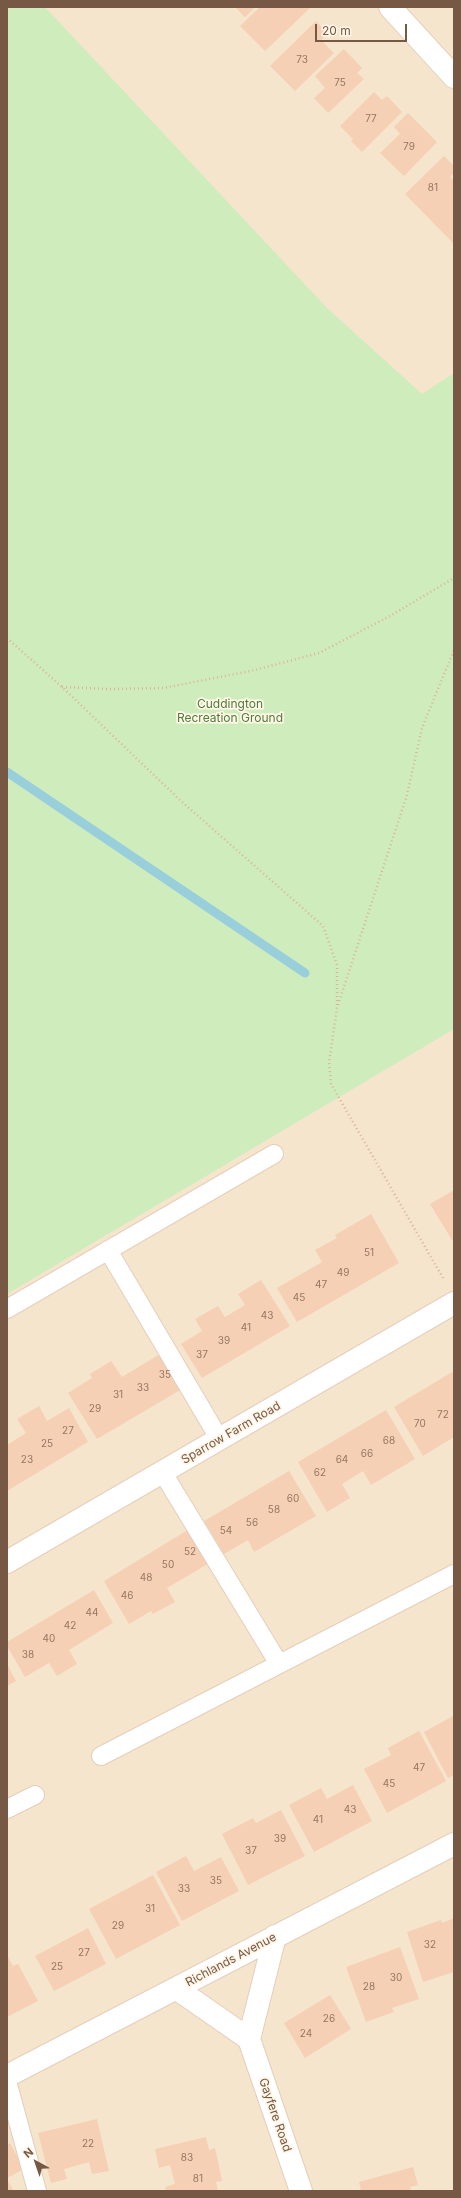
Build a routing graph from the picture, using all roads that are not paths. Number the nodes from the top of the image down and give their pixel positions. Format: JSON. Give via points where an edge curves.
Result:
{"nodes":[{"id":1,"x":390,"y":7,"type":"edge"},
{"id":2,"x":454,"y":77,"type":"edge"},
{"id":3,"x":274,"y":1154,"type":"dead end"},
{"id":4,"x":108,"y":1250,"type":"junction"},
{"id":5,"x":450,"y":1294,"type":"edge"},
{"id":6,"x":7,"y":1309,"type":"edge"},
{"id":7,"x":220,"y":1440,"type":"junction"},
{"id":8,"x":163,"y":1473,"type":"junction"},
{"id":9,"x":7,"y":1562,"type":"edge"},
{"id":10,"x":454,"y":1574,"type":"edge"},
{"id":11,"x":279,"y":1664,"type":"junction"},
{"id":12,"x":101,"y":1756,"type":"dead end"},
{"id":13,"x":35,"y":1795,"type":"dead end"},
{"id":14,"x":7,"y":1809,"type":"edge"},
{"id":15,"x":454,"y":1844,"type":"edge"},
{"id":16,"x":275,"y":1936,"type":"junction"},
{"id":17,"x":177,"y":1989,"type":"junction"},
{"id":18,"x":249,"y":2039,"type":"junction"},
{"id":19,"x":7,"y":2076,"type":"edge"},
{"id":20,"x":7,"y":2081,"type":"edge"},
{"id":21,"x":37,"y":2191,"type":"edge"},
{"id":22,"x":301,"y":2191,"type":"edge"}],
"edges":[{"from":1,"to":2,"type":"street"},
{"from":3,"to":4,"type":"lane"},
{"from":4,"to":6,"type":"lane"},
{"from":4,"to":7,"type":"lane"},
{"from":5,"to":7,"type":"street","name":"Sparrow Farm Road"},
{"from":7,"to":8,"type":"street","name":"Sparrow Farm Road"},
{"from":8,"to":9,"type":"street","name":"Sparrow Farm Road"},
{"from":8,"to":11,"type":"lane"},
{"from":10,"to":11,"type":"lane"},
{"from":11,"to":12,"type":"lane"},
{"from":13,"to":14,"type":"lane"},
{"from":15,"to":16,"type":"street","name":"Richlands Avenue"},
{"from":16,"to":17,"type":"street","name":"Richlands Avenue"},
{"from":16,"to":18,"type":"street"},
{"from":17,"to":18,"type":"street"},
{"from":17,"to":19,"type":"street","name":"Richlands Avenue"},
{"from":18,"to":22,"type":"street","name":"Gayfere Road"},
{"from":20,"to":21,"type":"lane"}]}
